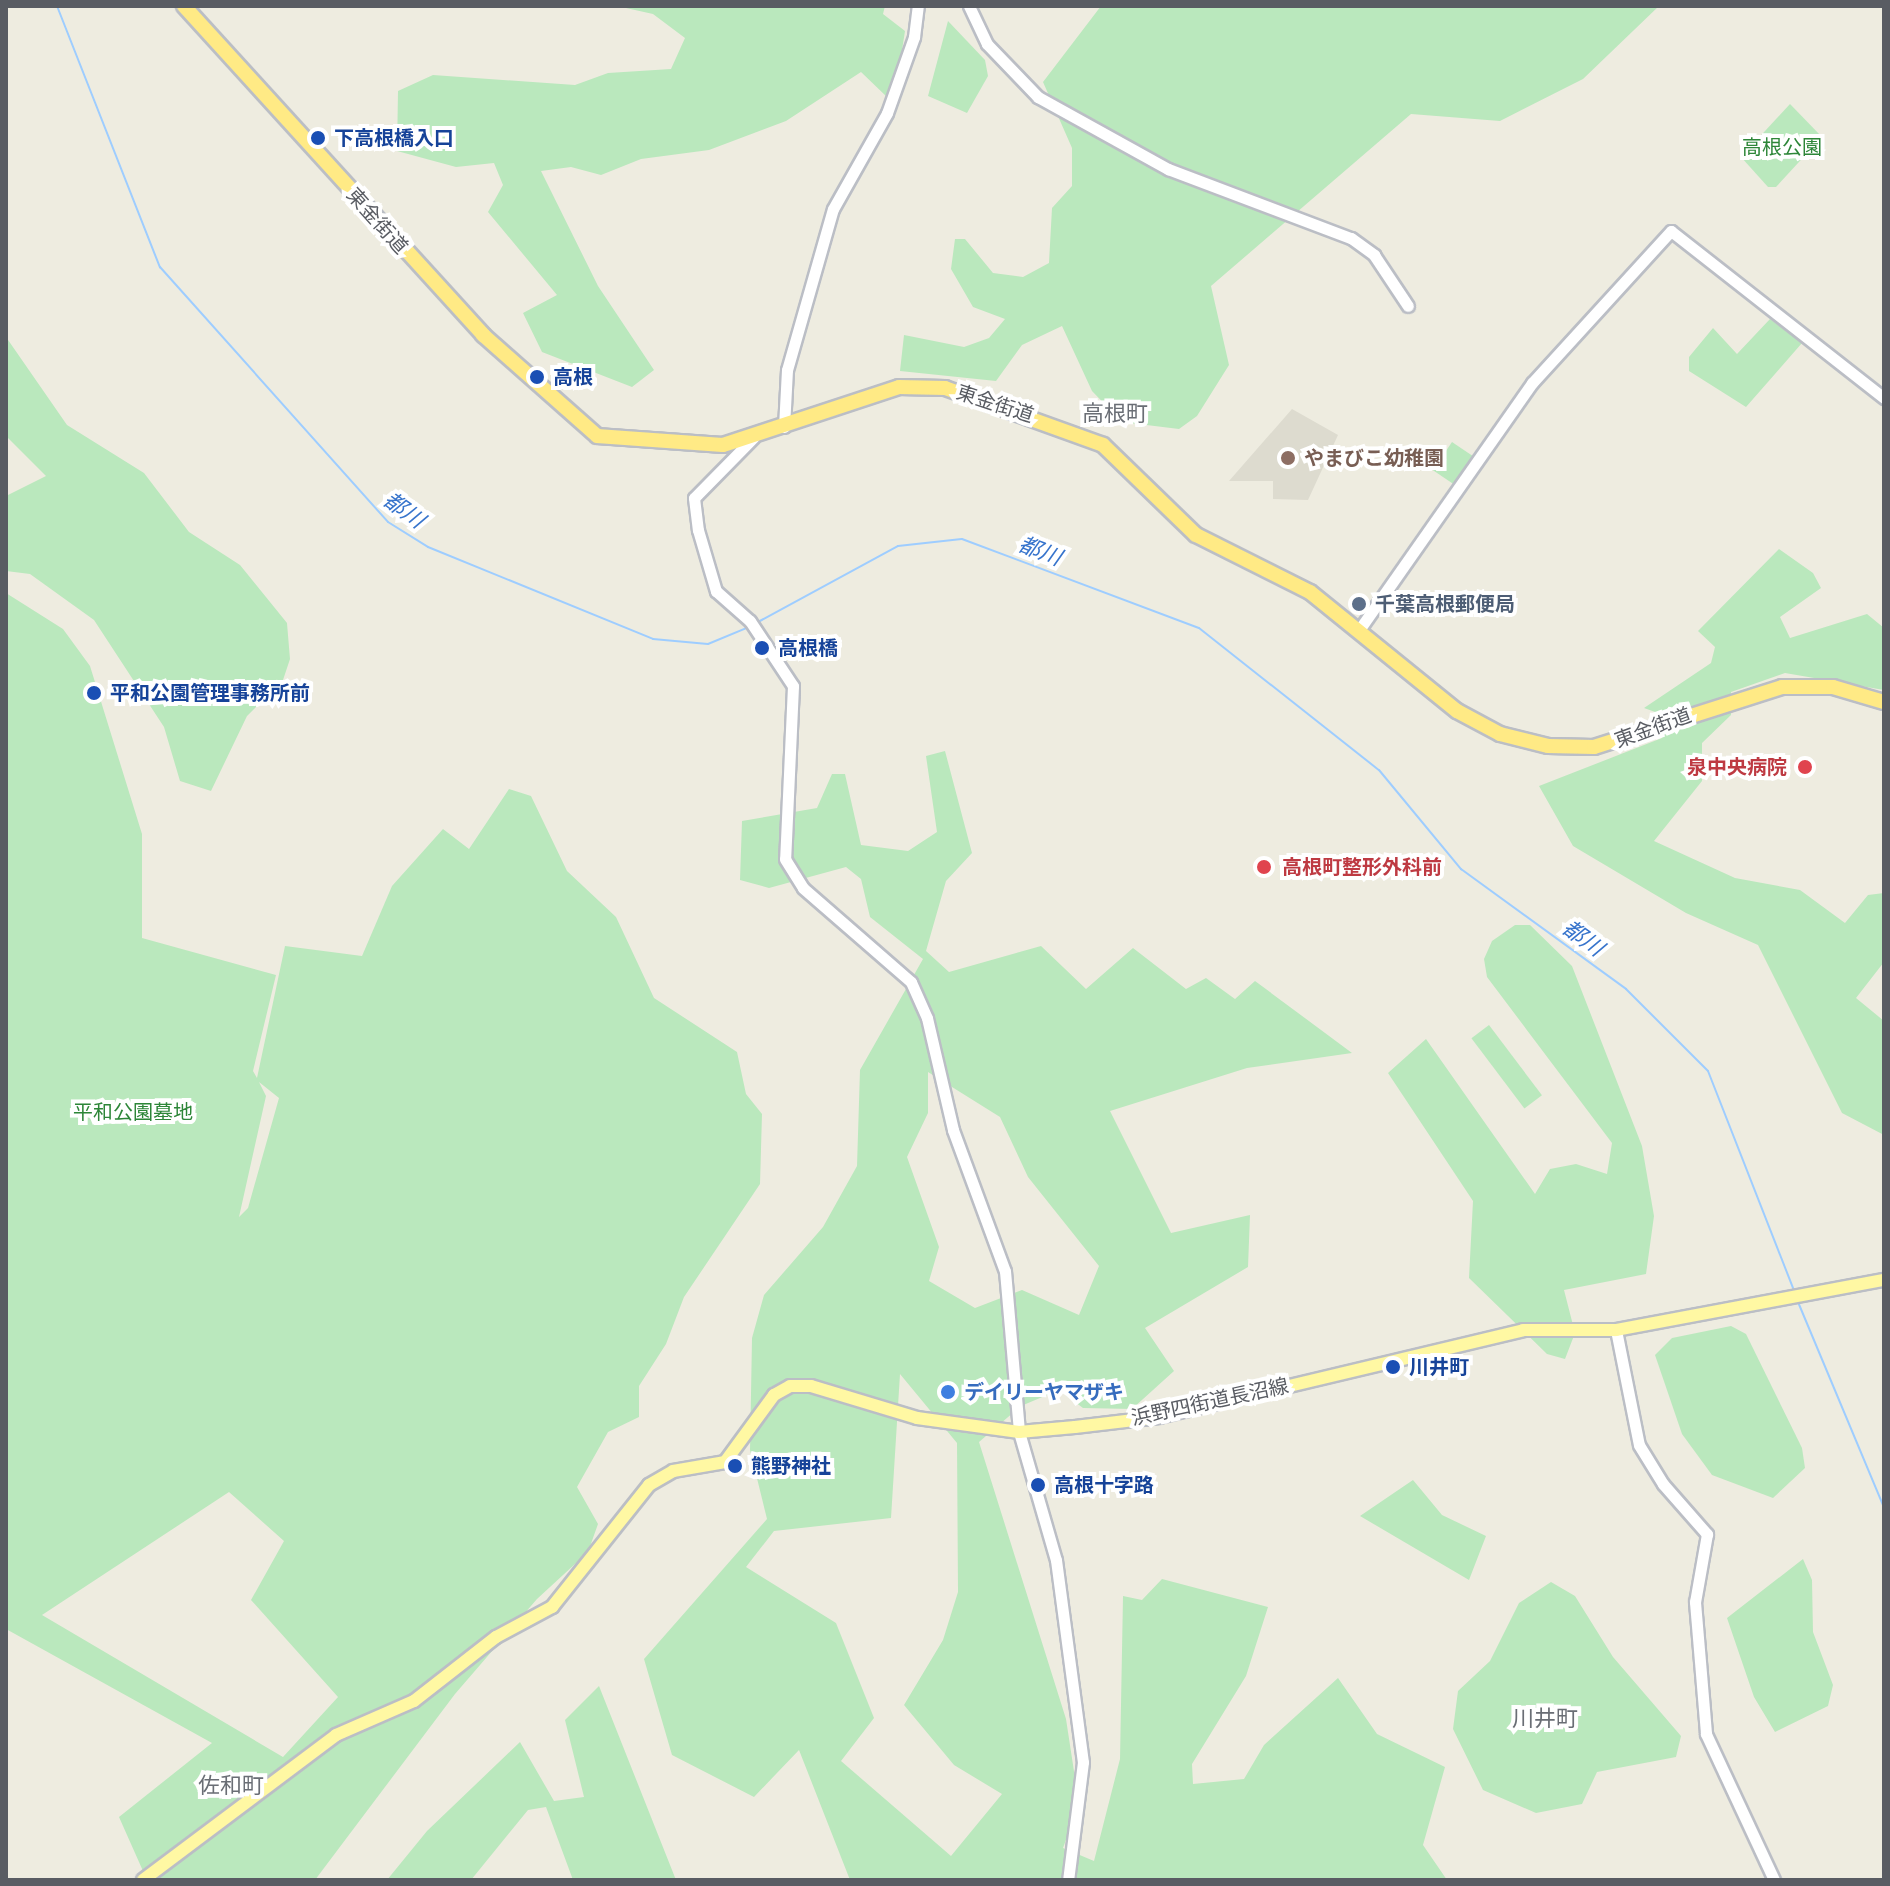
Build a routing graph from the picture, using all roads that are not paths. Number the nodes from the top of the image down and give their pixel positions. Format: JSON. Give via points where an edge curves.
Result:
{"nodes":[{"id":1,"x":184,"y":6,"type":"edge"},
{"id":2,"x":918,"y":6,"type":"edge"},
{"id":3,"x":969,"y":6,"type":"edge"},
{"id":4,"x":1408,"y":306,"type":"dead end"},
{"id":5,"x":1884,"y":398,"type":"edge"},
{"id":6,"x":784,"y":427,"type":"junction"},
{"id":7,"x":753,"y":438,"type":"junction"},
{"id":8,"x":1359,"y":630,"type":"junction"},
{"id":9,"x":1884,"y":702,"type":"edge"},
{"id":10,"x":1884,"y":1280,"type":"edge"},
{"id":11,"x":1616,"y":1330,"type":"junction"},
{"id":12,"x":1019,"y":1432,"type":"junction"},
{"id":13,"x":143,"y":1880,"type":"edge"},
{"id":14,"x":1068,"y":1880,"type":"edge"},
{"id":15,"x":1774,"y":1880,"type":"edge"}],
"edges":[{"from":1,"to":7,"type":"highway","name":"東金街道","via":[[457,307],[579,424],[618,442],[705,446]]},
{"from":2,"to":6,"type":"street","via":[[914,37],[887,113],[833,209],[787,370]]},
{"from":3,"to":4,"type":"street","via":[[987,44],[1038,97],[1168,169],[1351,238],[1374,255]]},
{"from":5,"to":8,"type":"street","via":[[1671,231],[1532,383]]},
{"from":6,"to":7,"type":"highway","name":"東金街道"},
{"from":6,"to":8,"type":"highway","name":"東金街道","via":[[922,384],[1063,427],[1103,445],[1211,546],[1292,581]]},
{"from":7,"to":12,"type":"street","via":[[705,483],[694,511],[716,591],[750,621],[793,686],[785,859],[803,888],[889,957],[911,982],[927,1018],[953,1130],[1005,1271]]},
{"from":8,"to":9,"type":"highway","name":"東金街道","via":[[1474,722],[1524,742],[1570,749],[1624,741],[1782,687],[1833,687]]},
{"from":10,"to":11,"type":"main road","name":"浜野四街道長沼線"},
{"from":11,"to":12,"type":"main road","name":"浜野四街道長沼線","via":[[1523,1330],[1159,1417]]},
{"from":11,"to":15,"type":"street","via":[[1639,1445],[1663,1484],[1707,1534],[1695,1602],[1706,1734]]},
{"from":12,"to":13,"type":"main road","name":"浜野四街道長沼線","via":[[900,1416],[801,1384],[782,1389],[725,1462],[673,1471],[649,1485],[552,1607],[496,1637],[414,1701],[336,1735]]},
{"from":12,"to":14,"type":"street","via":[[1056,1560],[1083,1762]]}]}
